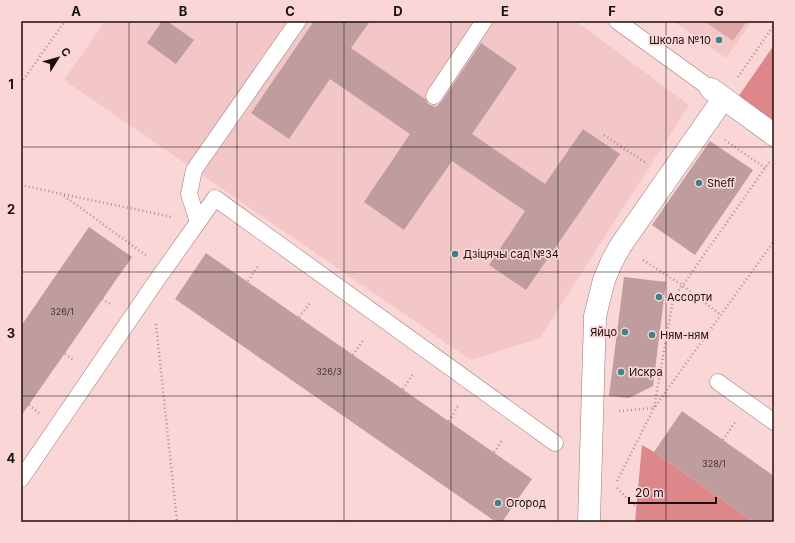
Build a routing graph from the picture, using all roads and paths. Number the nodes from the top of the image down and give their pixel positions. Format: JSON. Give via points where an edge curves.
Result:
{"nodes":[{"id":1,"x":65,"y":21,"type":"edge"},
{"id":2,"x":298,"y":21,"type":"edge"},
{"id":3,"x":484,"y":21,"type":"edge"},
{"id":4,"x":617,"y":21,"type":"edge"},
{"id":5,"x":774,"y":25,"type":"edge"},
{"id":6,"x":21,"y":83,"type":"edge"},
{"id":7,"x":717,"y":94,"type":"junction"},
{"id":8,"x":434,"y":96,"type":"dead end"},
{"id":9,"x":705,"y":126,"type":"junction"},
{"id":10,"x":604,"y":135,"type":"dead end"},
{"id":11,"x":774,"y":135,"type":"edge"},
{"id":12,"x":774,"y":156,"type":"edge"},
{"id":13,"x":765,"y":168,"type":"junction"},
{"id":14,"x":668,"y":179,"type":"junction"},
{"id":15,"x":21,"y":185,"type":"edge"},
{"id":16,"x":62,"y":194,"type":"junction"},
{"id":17,"x":198,"y":222,"type":"junction"},
{"id":18,"x":774,"y":241,"type":"edge"},
{"id":19,"x":621,"y":245,"type":"junction"},
{"id":20,"x":259,"y":265,"type":"dead end"},
{"id":21,"x":248,"y":281,"type":"dead end"},
{"id":22,"x":682,"y":285,"type":"junction"},
{"id":23,"x":152,"y":287,"type":"junction"},
{"id":24,"x":311,"y":302,"type":"dead end"},
{"id":25,"x":721,"y":315,"type":"junction"},
{"id":26,"x":299,"y":317,"type":"dead end"},
{"id":27,"x":364,"y":339,"type":"dead end"},
{"id":28,"x":353,"y":355,"type":"dead end"},
{"id":29,"x":413,"y":374,"type":"dead end"},
{"id":30,"x":718,"y":382,"type":"dead end"},
{"id":31,"x":403,"y":389,"type":"dead end"},
{"id":32,"x":458,"y":406,"type":"dead end"},
{"id":33,"x":654,"y":408,"type":"junction"},
{"id":34,"x":592,"y":412,"type":"junction"},
{"id":35,"x":738,"y":418,"type":"dead end"},
{"id":36,"x":449,"y":421,"type":"dead end"},
{"id":37,"x":774,"y":422,"type":"edge"},
{"id":38,"x":503,"y":439,"type":"dead end"},
{"id":39,"x":723,"y":440,"type":"dead end"},
{"id":40,"x":555,"y":443,"type":"dead end"},
{"id":41,"x":494,"y":452,"type":"dead end"},
{"id":42,"x":21,"y":479,"type":"edge"},
{"id":43,"x":613,"y":479,"type":"dead end"},
{"id":44,"x":615,"y":486,"type":"junction"},
{"id":45,"x":177,"y":522,"type":"edge"},
{"id":46,"x":589,"y":522,"type":"edge"},
{"id":47,"x":650,"y":522,"type":"edge"}],
"edges":[{"from":1,"to":6,"type":"path"},
{"from":2,"to":17,"type":"lane","via":[[194,170],[189,194]]},
{"from":3,"to":8,"type":"lane"},
{"from":4,"to":7,"type":"lane"},
{"from":5,"to":7,"type":"path"},
{"from":7,"to":9,"type":"street"},
{"from":7,"to":11,"type":"street"},
{"from":9,"to":13,"type":"path"},
{"from":9,"to":14,"type":"street"},
{"from":10,"to":14,"type":"path"},
{"from":12,"to":13,"type":"path"},
{"from":13,"to":22,"type":"path"},
{"from":14,"to":19,"type":"street"},
{"from":15,"to":16,"type":"path"},
{"from":16,"to":17,"type":"path"},
{"from":16,"to":23,"type":"path","via":[[154,261]]},
{"from":17,"to":23,"type":"lane"},
{"from":17,"to":40,"type":"lane","via":[[215,198]]},
{"from":18,"to":25,"type":"path"},
{"from":19,"to":22,"type":"path"},
{"from":19,"to":34,"type":"street","via":[[604,280],[595,316]]},
{"from":20,"to":21,"type":"path"},
{"from":22,"to":25,"type":"path"},
{"from":22,"to":33,"type":"path","via":[[673,299]]},
{"from":23,"to":42,"type":"lane"},
{"from":23,"to":45,"type":"path"},
{"from":24,"to":26,"type":"path"},
{"from":25,"to":33,"type":"path"},
{"from":27,"to":28,"type":"path"},
{"from":29,"to":31,"type":"path"},
{"from":30,"to":37,"type":"lane"},
{"from":32,"to":36,"type":"path"},
{"from":33,"to":34,"type":"path"},
{"from":33,"to":44,"type":"path"},
{"from":34,"to":46,"type":"street"},
{"from":35,"to":39,"type":"path"},
{"from":38,"to":41,"type":"path"},
{"from":43,"to":44,"type":"path"},
{"from":44,"to":47,"type":"path"}]}
